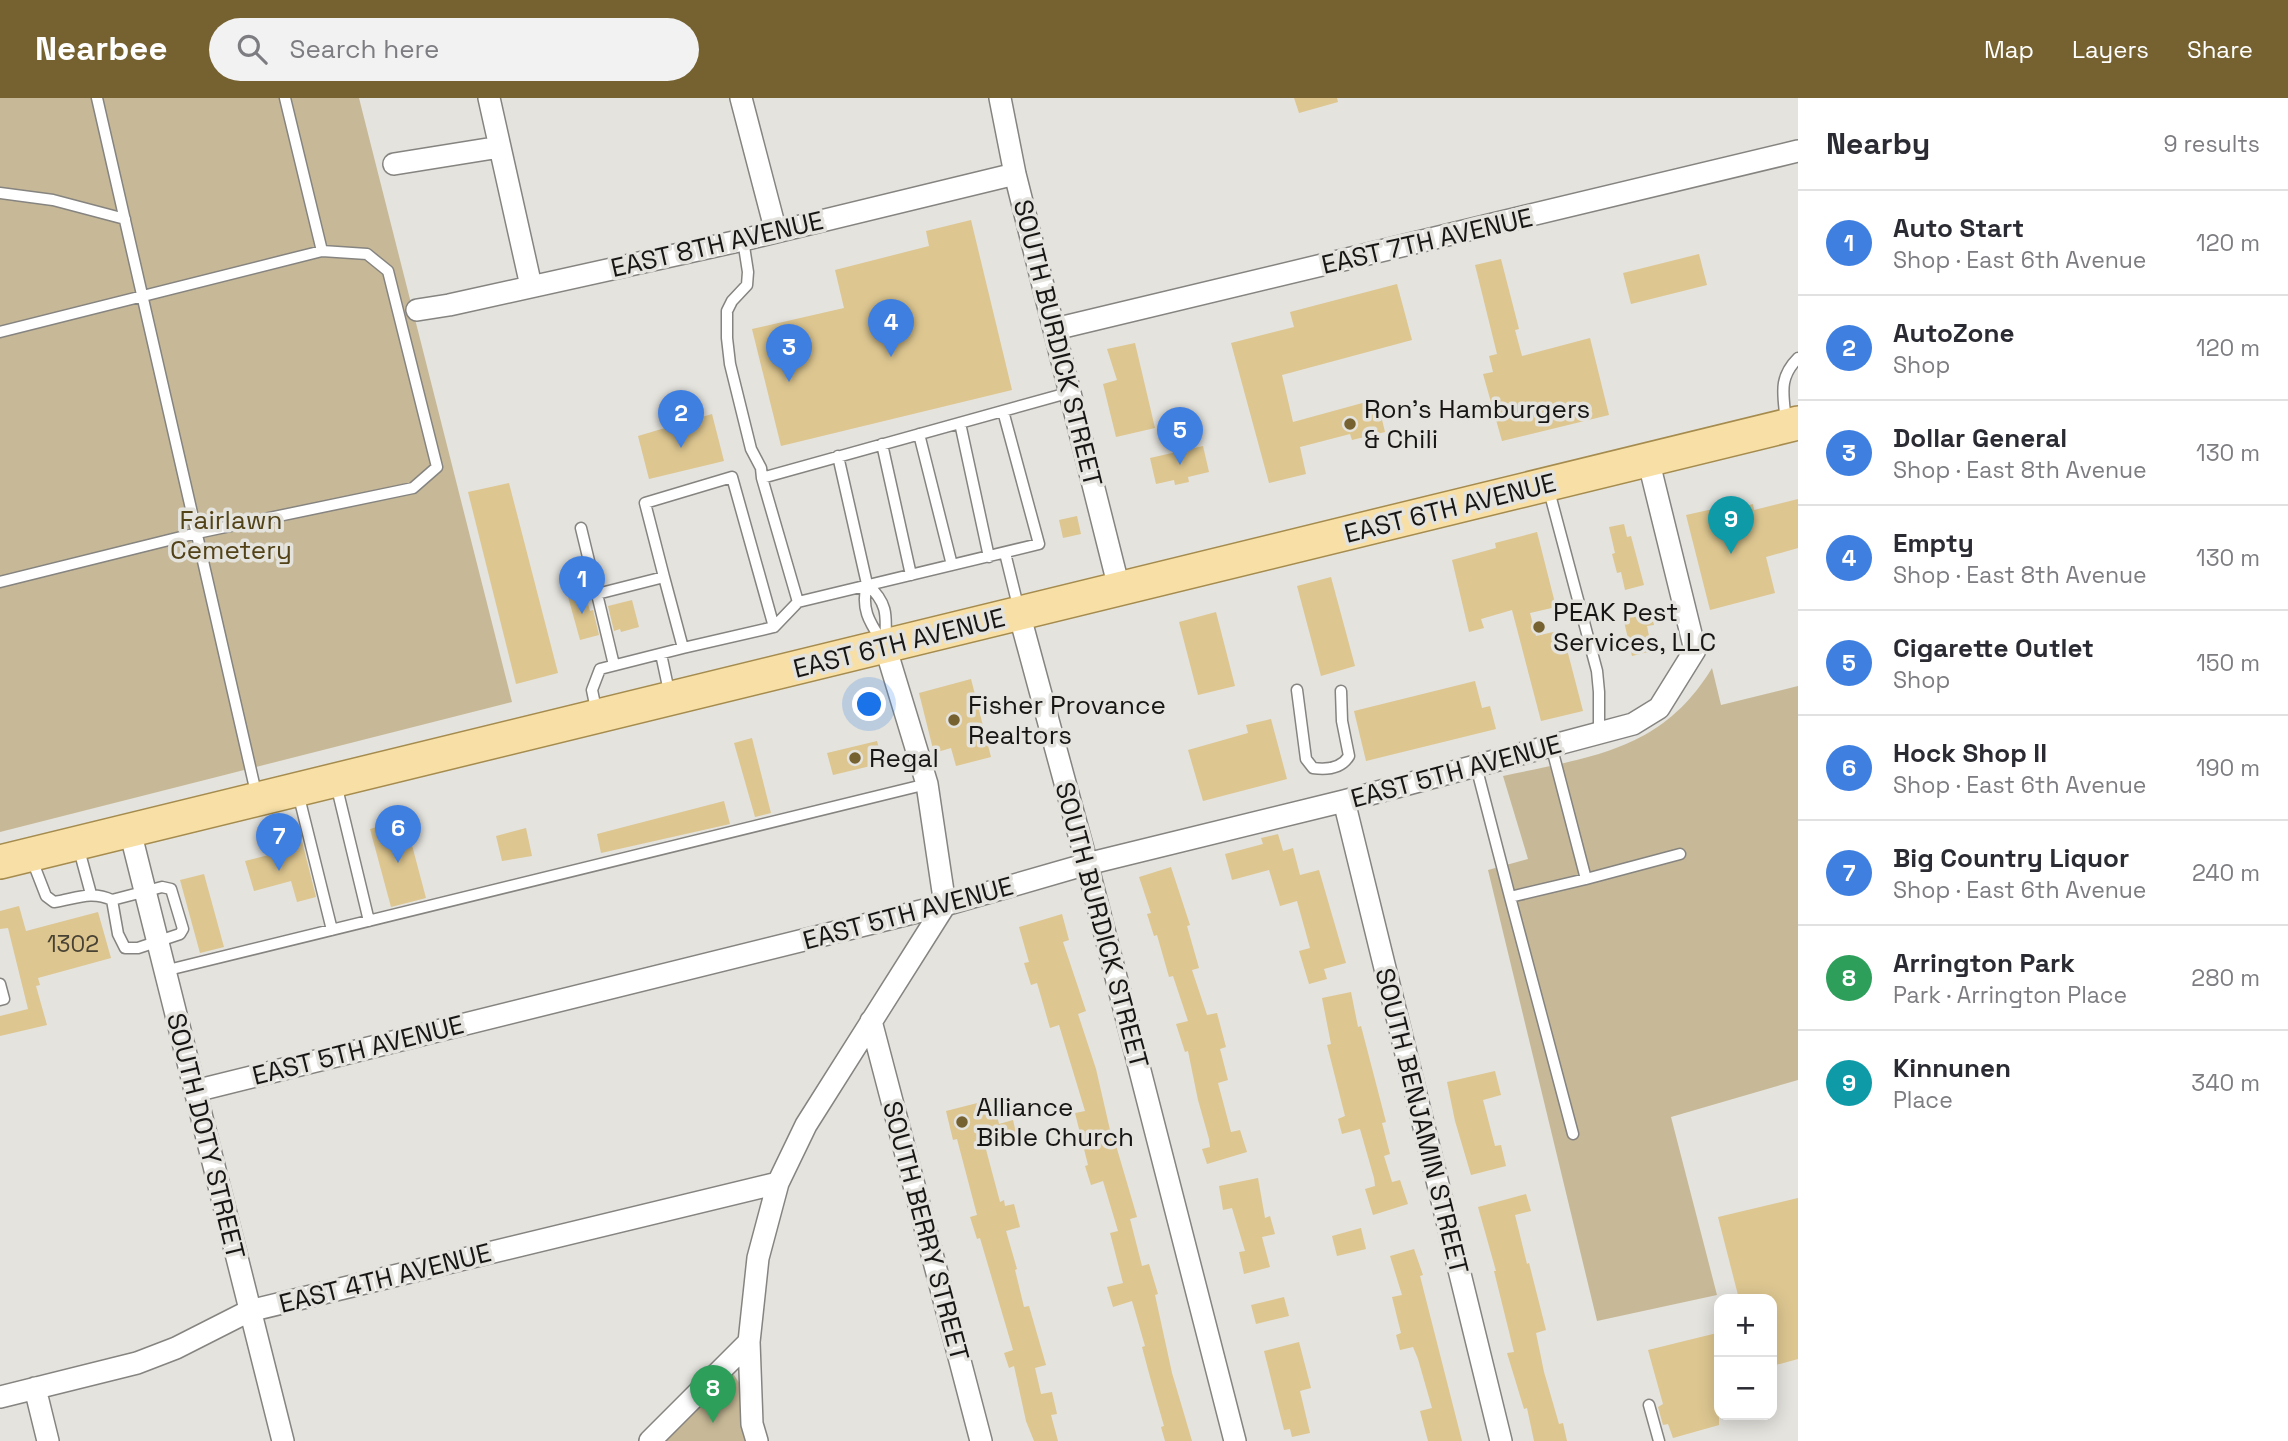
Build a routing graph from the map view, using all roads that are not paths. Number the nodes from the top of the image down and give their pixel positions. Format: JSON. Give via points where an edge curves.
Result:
{"nodes":[{"id":1,"x":97,"y":98,"type":"edge"},
{"id":2,"x":285,"y":98,"type":"edge"},
{"id":3,"x":489,"y":98,"type":"edge"},
{"id":4,"x":741,"y":98,"type":"edge"},
{"id":5,"x":1000,"y":98,"type":"edge"},
{"id":6,"x":500,"y":148,"type":"junction"},
{"id":7,"x":1798,"y":151,"type":"edge"},
{"id":8,"x":394,"y":163,"type":"dead end"},
{"id":9,"x":1015,"y":174,"type":"junction"},
{"id":10,"x":0,"y":194,"type":"edge"},
{"id":11,"x":125,"y":219,"type":"junction"},
{"id":12,"x":776,"y":232,"type":"junction"},
{"id":13,"x":743,"y":240,"type":"junction"},
{"id":14,"x":322,"y":251,"type":"junction"},
{"id":15,"x":531,"y":286,"type":"junction"},
{"id":16,"x":143,"y":296,"type":"junction"},
{"id":17,"x":416,"y":310,"type":"dead end"},
{"id":18,"x":1055,"y":329,"type":"junction"},
{"id":19,"x":0,"y":332,"type":"edge"},
{"id":20,"x":1798,"y":358,"type":"edge"},
{"id":21,"x":1071,"y":392,"type":"junction"},
{"id":22,"x":1003,"y":411,"type":"junction"},
{"id":23,"x":960,"y":423,"type":"junction"},
{"id":24,"x":1792,"y":425,"type":"edge"},
{"id":25,"x":919,"y":434,"type":"junction"},
{"id":26,"x":882,"y":444,"type":"junction"},
{"id":27,"x":838,"y":457,"type":"junction"},
{"id":28,"x":1648,"y":459,"type":"junction"},
{"id":29,"x":762,"y":478,"type":"junction"},
{"id":30,"x":1548,"y":484,"type":"junction"},
{"id":31,"x":581,"y":528,"type":"dead end"},
{"id":32,"x":197,"y":533,"type":"junction"},
{"id":33,"x":1005,"y":553,"type":"junction"},
{"id":34,"x":989,"y":557,"type":"junction"},
{"id":35,"x":952,"y":565,"type":"junction"},
{"id":36,"x":911,"y":575,"type":"junction"},
{"id":37,"x":664,"y":577,"type":"junction"},
{"id":38,"x":0,"y":582,"type":"edge"},
{"id":39,"x":867,"y":584,"type":"junction"},
{"id":40,"x":1119,"y":588,"type":"junction"},
{"id":41,"x":597,"y":594,"type":"junction"},
{"id":42,"x":798,"y":602,"type":"junction"},
{"id":43,"x":1019,"y":613,"type":"junction"},
{"id":44,"x":774,"y":627,"type":"junction"},
{"id":45,"x":885,"y":646,"type":"junction"},
{"id":46,"x":682,"y":648,"type":"junction"},
{"id":47,"x":661,"y":654,"type":"junction"},
{"id":48,"x":614,"y":665,"type":"junction"},
{"id":49,"x":1297,"y":690,"type":"dead end"},
{"id":50,"x":1342,"y":691,"type":"dead end"},
{"id":51,"x":671,"y":699,"type":"junction"},
{"id":52,"x":598,"y":716,"type":"junction"},
{"id":53,"x":1609,"y":730,"type":"junction"},
{"id":54,"x":1551,"y":745,"type":"junction"},
{"id":55,"x":1476,"y":766,"type":"junction"},
{"id":56,"x":335,"y":781,"type":"junction"},
{"id":57,"x":927,"y":784,"type":"junction"},
{"id":58,"x":297,"y":790,"type":"junction"},
{"id":59,"x":258,"y":800,"type":"junction"},
{"id":60,"x":1344,"y":801,"type":"junction"},
{"id":61,"x":130,"y":831,"type":"junction"},
{"id":62,"x":78,"y":844,"type":"junction"},
{"id":63,"x":1680,"y":854,"type":"dead end"},
{"id":64,"x":15,"y":859,"type":"edge"},
{"id":65,"x":1087,"y":864,"type":"junction"},
{"id":66,"x":1586,"y":879,"type":"junction"},
{"id":67,"x":145,"y":891,"type":"junction"},
{"id":68,"x":91,"y":894,"type":"junction"},
{"id":69,"x":1510,"y":897,"type":"junction"},
{"id":70,"x":112,"y":900,"type":"junction"},
{"id":71,"x":945,"y":905,"type":"junction"},
{"id":72,"x":369,"y":921,"type":"junction"},
{"id":73,"x":332,"y":930,"type":"junction"},
{"id":74,"x":157,"y":940,"type":"junction"},
{"id":75,"x":164,"y":971,"type":"junction"},
{"id":76,"x":0,"y":984,"type":"edge"},
{"id":77,"x":0,"y":1000,"type":"edge"},
{"id":78,"x":871,"y":1021,"type":"junction"},
{"id":79,"x":195,"y":1090,"type":"junction"},
{"id":80,"x":1573,"y":1134,"type":"dead end"},
{"id":81,"x":778,"y":1183,"type":"junction"},
{"id":82,"x":249,"y":1311,"type":"junction"},
{"id":83,"x":749,"y":1342,"type":"junction"},
{"id":84,"x":35,"y":1388,"type":"junction"},
{"id":85,"x":0,"y":1397,"type":"edge"},
{"id":86,"x":1649,"y":1405,"type":"dead end"},
{"id":87,"x":48,"y":1441,"type":"edge"},
{"id":88,"x":283,"y":1441,"type":"edge"},
{"id":89,"x":650,"y":1441,"type":"edge"},
{"id":90,"x":757,"y":1441,"type":"edge"},
{"id":91,"x":981,"y":1441,"type":"edge"},
{"id":92,"x":1235,"y":1441,"type":"edge"},
{"id":93,"x":1501,"y":1441,"type":"edge"},
{"id":94,"x":1659,"y":1441,"type":"edge"}],
"edges":[{"from":1,"to":11,"type":"lane"},
{"from":2,"to":14,"type":"lane"},
{"from":3,"to":6,"type":"street"},
{"from":4,"to":12,"type":"street"},
{"from":5,"to":9,"type":"street","name":"SOUTH BURDICK STREET"},
{"from":6,"to":8,"type":"street"},
{"from":6,"to":15,"type":"street"},
{"from":7,"to":18,"type":"street","name":"EAST 7TH AVENUE"},
{"from":9,"to":12,"type":"street","name":"EAST 8TH AVENUE"},
{"from":9,"to":18,"type":"street","name":"SOUTH BURDICK STREET"},
{"from":10,"to":11,"type":"lane","via":[[53,200]]},
{"from":11,"to":16,"type":"lane"},
{"from":12,"to":13,"type":"street","name":"EAST 8TH AVENUE"},
{"from":13,"to":15,"type":"street","name":"EAST 8TH AVENUE"},
{"from":13,"to":29,"type":"lane","via":[[747,285],[727,312],[727,338],[751,449]]},
{"from":14,"to":16,"type":"lane"},
{"from":14,"to":32,"type":"lane","via":[[367,254],[388,271],[437,467],[413,488]]},
{"from":15,"to":17,"type":"street","name":"EAST 8TH AVENUE"},
{"from":16,"to":19,"type":"lane"},
{"from":16,"to":32,"type":"lane"},
{"from":18,"to":21,"type":"street","name":"SOUTH BURDICK STREET"},
{"from":20,"to":24,"type":"lane","via":[[1783,381]]},
{"from":21,"to":22,"type":"lane"},
{"from":21,"to":40,"type":"street","name":"SOUTH BURDICK STREET"},
{"from":22,"to":23,"type":"lane"},
{"from":22,"to":33,"type":"lane","via":[[1039,544]]},
{"from":23,"to":25,"type":"lane"},
{"from":23,"to":34,"type":"lane"},
{"from":24,"to":28,"type":"main road","name":"EAST 6TH AVENUE"},
{"from":25,"to":26,"type":"lane"},
{"from":25,"to":35,"type":"lane"},
{"from":26,"to":27,"type":"lane"},
{"from":26,"to":36,"type":"lane"},
{"from":27,"to":29,"type":"lane"},
{"from":27,"to":39,"type":"lane"},
{"from":28,"to":30,"type":"main road","name":"EAST 6TH AVENUE"},
{"from":28,"to":53,"type":"street","name":"EAST 5TH AVENUE","via":[[1695,650],[1658,708],[1633,724]]},
{"from":29,"to":42,"type":"lane"},
{"from":30,"to":40,"type":"main road","name":"EAST 6TH AVENUE"},
{"from":30,"to":53,"type":"lane"},
{"from":31,"to":41,"type":"lane"},
{"from":32,"to":38,"type":"lane"},
{"from":32,"to":59,"type":"lane"},
{"from":33,"to":34,"type":"lane"},
{"from":33,"to":43,"type":"lane"},
{"from":34,"to":35,"type":"lane"},
{"from":35,"to":36,"type":"lane"},
{"from":36,"to":39,"type":"lane"},
{"from":37,"to":41,"type":"lane"},
{"from":37,"to":44,"type":"lane","via":[[645,503],[732,477]]},
{"from":37,"to":46,"type":"lane"},
{"from":39,"to":42,"type":"lane"},
{"from":39,"to":45,"type":"lane","via":[[863,600],[869,621]]},
{"from":39,"to":45,"type":"lane","via":[[880,596],[886,618]]},
{"from":40,"to":43,"type":"main road","name":"EAST 6TH AVENUE"},
{"from":41,"to":48,"type":"lane"},
{"from":42,"to":44,"type":"lane"},
{"from":43,"to":45,"type":"main road","name":"EAST 6TH AVENUE"},
{"from":43,"to":65,"type":"street","name":"SOUTH BURDICK STREET"},
{"from":44,"to":46,"type":"lane"},
{"from":45,"to":51,"type":"main road","name":"EAST 6TH AVENUE"},
{"from":45,"to":57,"type":"street"},
{"from":46,"to":47,"type":"lane"},
{"from":47,"to":48,"type":"lane"},
{"from":47,"to":51,"type":"lane"},
{"from":48,"to":52,"type":"lane","via":[[600,669],[592,690]]},
{"from":49,"to":50,"type":"lane","via":[[1306,759],[1313,768],[1325,770],[1345,763],[1349,756]]},
{"from":51,"to":52,"type":"main road","name":"EAST 6TH AVENUE"},
{"from":52,"to":56,"type":"main road","name":"EAST 6TH AVENUE"},
{"from":53,"to":54,"type":"street","name":"EAST 5TH AVENUE"},
{"from":54,"to":55,"type":"street","name":"EAST 5TH AVENUE"},
{"from":54,"to":66,"type":"lane"},
{"from":55,"to":60,"type":"street","name":"EAST 5TH AVENUE"},
{"from":55,"to":69,"type":"lane"},
{"from":56,"to":58,"type":"main road","name":"EAST 6TH AVENUE"},
{"from":56,"to":72,"type":"lane"},
{"from":57,"to":71,"type":"street"},
{"from":57,"to":72,"type":"lane"},
{"from":58,"to":59,"type":"main road","name":"EAST 6TH AVENUE"},
{"from":58,"to":73,"type":"lane"},
{"from":59,"to":61,"type":"main road","name":"EAST 6TH AVENUE"},
{"from":60,"to":65,"type":"street","name":"EAST 5TH AVENUE"},
{"from":60,"to":93,"type":"street","name":"SOUTH BENJAMIN STREET"},
{"from":61,"to":62,"type":"main road","name":"EAST 6TH AVENUE"},
{"from":61,"to":67,"type":"street","name":"SOUTH DOTY STREET"},
{"from":62,"to":64,"type":"main road","name":"EAST 6TH AVENUE"},
{"from":62,"to":68,"type":"lane"},
{"from":63,"to":66,"type":"lane"},
{"from":64,"to":68,"type":"lane","via":[[54,902]]},
{"from":65,"to":71,"type":"street","name":"EAST 5TH AVENUE"},
{"from":65,"to":92,"type":"street","name":"SOUTH BURDICK STREET"},
{"from":66,"to":69,"type":"lane"},
{"from":67,"to":70,"type":"lane"},
{"from":67,"to":74,"type":"street","name":"SOUTH DOTY STREET"},
{"from":68,"to":70,"type":"lane"},
{"from":69,"to":80,"type":"lane"},
{"from":70,"to":74,"type":"lane","via":[[125,948]]},
{"from":71,"to":78,"type":"street"},
{"from":71,"to":79,"type":"street","name":"EAST 5TH AVENUE"},
{"from":72,"to":73,"type":"lane"},
{"from":73,"to":75,"type":"lane"},
{"from":74,"to":75,"type":"street","name":"SOUTH DOTY STREET"},
{"from":75,"to":79,"type":"street","name":"SOUTH DOTY STREET"},
{"from":76,"to":77,"type":"lane","via":[[4,999]]},
{"from":78,"to":81,"type":"street","via":[[806,1125]]},
{"from":78,"to":91,"type":"street","name":"SOUTH BERRY STREET"},
{"from":79,"to":82,"type":"street","name":"SOUTH DOTY STREET"},
{"from":81,"to":82,"type":"street","name":"EAST 4TH AVENUE"},
{"from":81,"to":83,"type":"street","via":[[758,1258]]},
{"from":82,"to":84,"type":"street","name":"EAST 4TH AVENUE","via":[[137,1363]]},
{"from":82,"to":88,"type":"street","name":"SOUTH DOTY STREET"},
{"from":83,"to":89,"type":"street"},
{"from":83,"to":90,"type":"street","via":[[752,1424]]},
{"from":84,"to":85,"type":"street","name":"EAST 4TH AVENUE"},
{"from":84,"to":87,"type":"street"},
{"from":86,"to":94,"type":"lane"}]}
